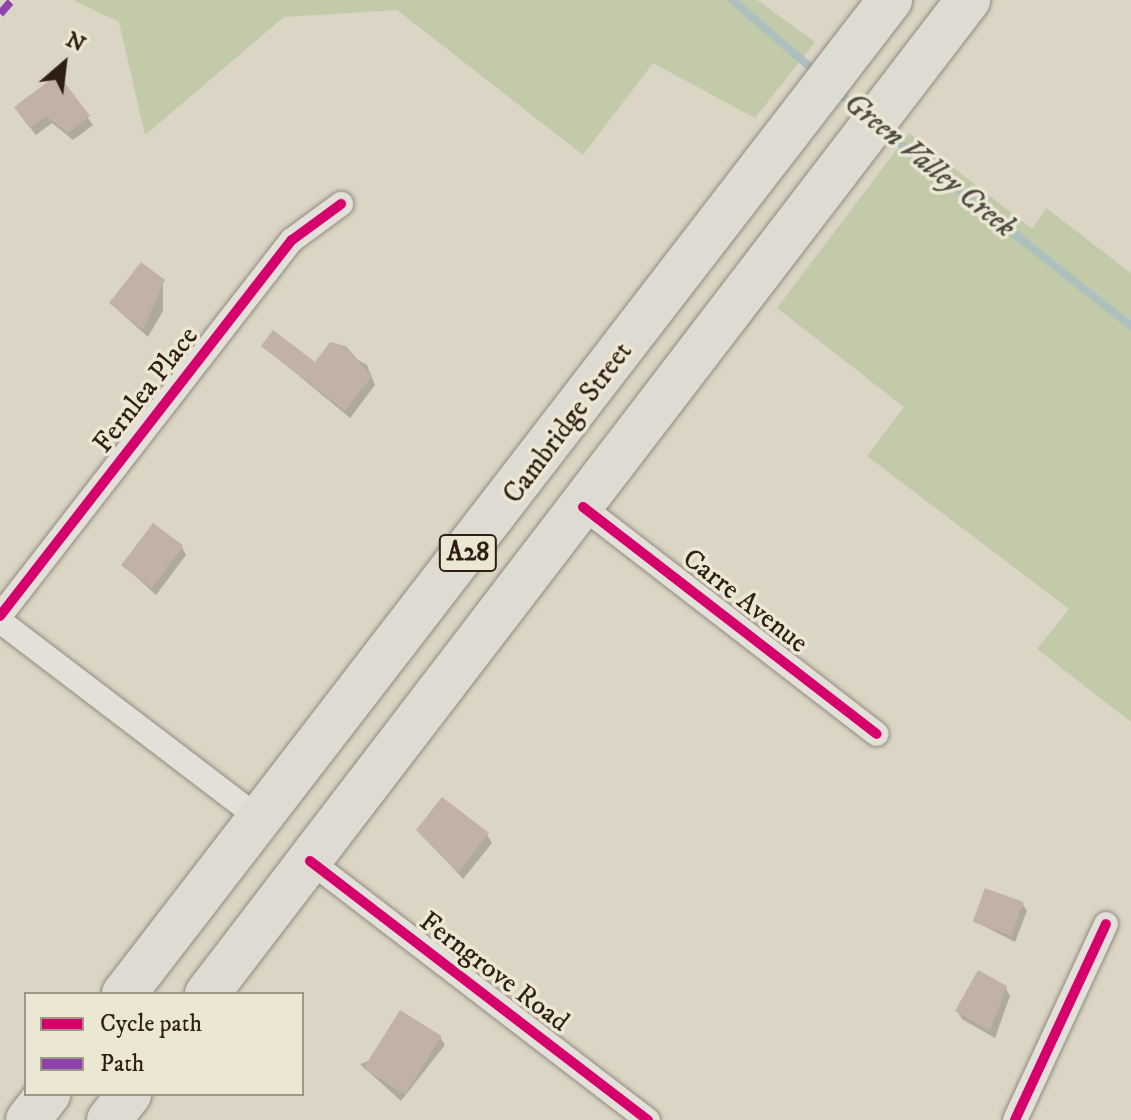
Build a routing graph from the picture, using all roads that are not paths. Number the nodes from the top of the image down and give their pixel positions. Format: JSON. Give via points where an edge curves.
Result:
{"nodes":[{"id":1,"x":890,"y":0,"type":"edge"},
{"id":2,"x":968,"y":0,"type":"edge"},
{"id":3,"x":341,"y":204,"type":"dead end"},
{"id":4,"x":583,"y":507,"type":"junction"},
{"id":5,"x":0,"y":619,"type":"edge"},
{"id":6,"x":877,"y":734,"type":"dead end"},
{"id":7,"x":259,"y":818,"type":"junction"},
{"id":8,"x":310,"y":861,"type":"junction"},
{"id":9,"x":1106,"y":924,"type":"dead end"},
{"id":10,"x":126,"y":992,"type":"edge"},
{"id":11,"x":209,"y":992,"type":"edge"},
{"id":12,"x":46,"y":1096,"type":"edge"},
{"id":13,"x":127,"y":1096,"type":"edge"},
{"id":14,"x":28,"y":1120,"type":"edge"},
{"id":15,"x":109,"y":1120,"type":"edge"},
{"id":16,"x":648,"y":1120,"type":"edge"},
{"id":17,"x":1015,"y":1120,"type":"edge"}],
"edges":[{"from":1,"to":7,"type":"highway","name":"Cambridge Street","number":"A28"},
{"from":2,"to":4,"type":"highway","number":"A28"},
{"from":3,"to":5,"type":"street","name":"Fernlea Place","via":[[292,240]]},
{"from":4,"to":6,"type":"street","name":"Carre Avenue"},
{"from":4,"to":8,"type":"highway","number":"A28"},
{"from":5,"to":7,"type":"street"},
{"from":7,"to":10,"type":"highway","name":"Cambridge Street","number":"A28"},
{"from":8,"to":11,"type":"highway","number":"A28"},
{"from":8,"to":16,"type":"street","name":"Ferngrove Road"},
{"from":9,"to":17,"type":"street"},
{"from":12,"to":14,"type":"highway"},
{"from":13,"to":15,"type":"highway"}]}
